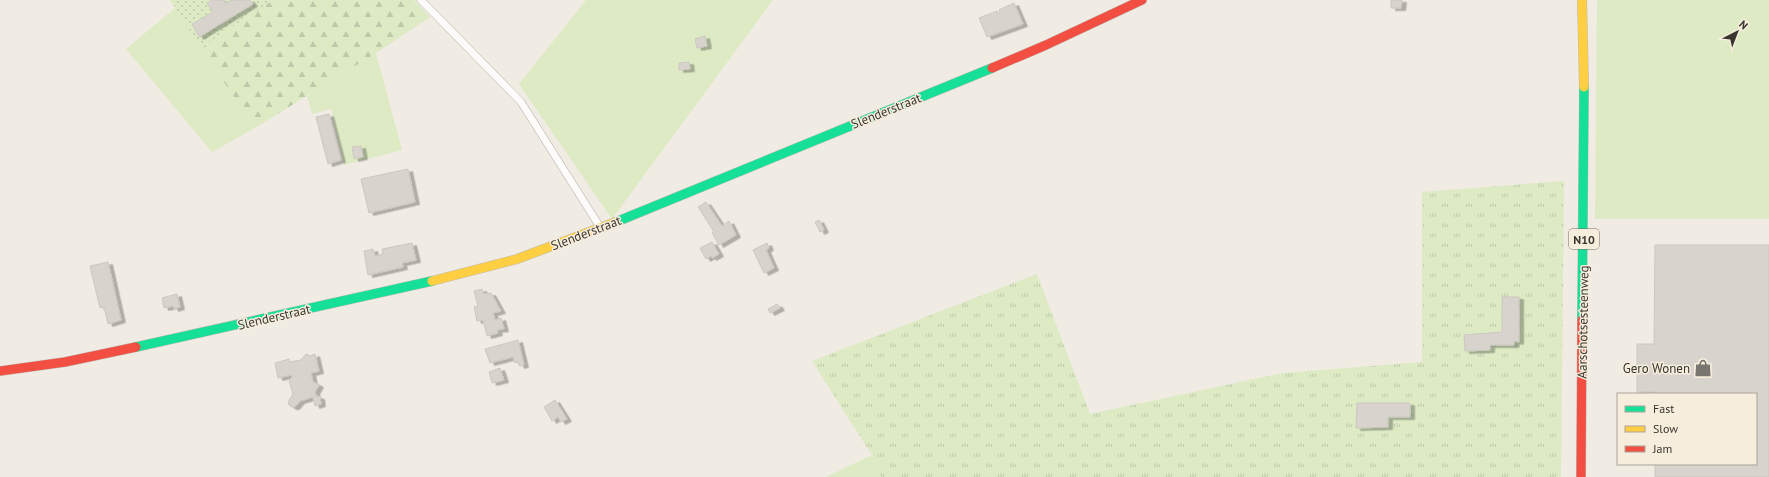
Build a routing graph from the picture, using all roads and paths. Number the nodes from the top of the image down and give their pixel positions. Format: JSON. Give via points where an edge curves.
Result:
{"nodes":[{"id":1,"x":421,"y":0,"type":"edge"},
{"id":2,"x":1142,"y":0,"type":"edge"},
{"id":3,"x":1582,"y":0,"type":"edge"},
{"id":4,"x":601,"y":228,"type":"junction"},
{"id":5,"x":0,"y":370,"type":"edge"},
{"id":6,"x":1581,"y":477,"type":"edge"}],
"edges":[{"from":1,"to":4,"type":"lane","via":[[521,102]]},
{"from":2,"to":4,"type":"street","name":"Slenderstraat","via":[[1046,45]]},
{"from":3,"to":6,"type":"street","name":"Aarschotsesteenweg","number":"N10","via":[[1584,118]]},
{"from":4,"to":5,"type":"street","name":"Slenderstraat","via":[[517,259],[462,274],[119,351],[65,362]]}]}
